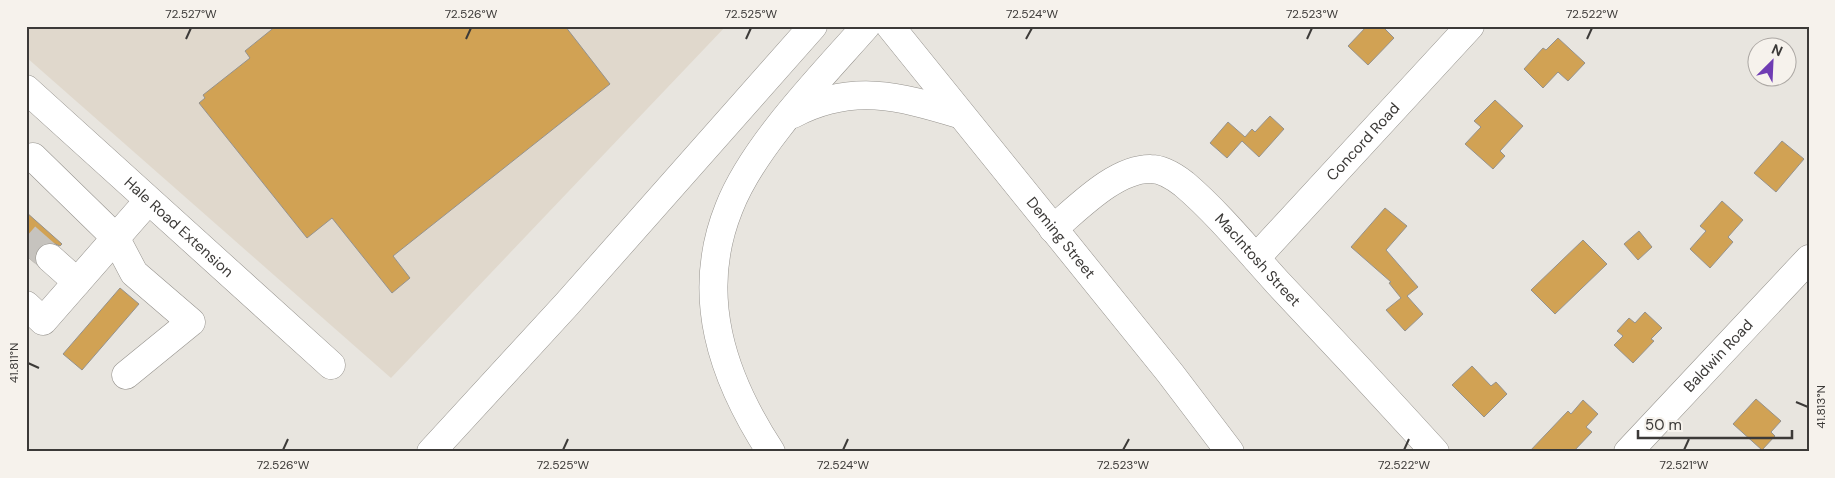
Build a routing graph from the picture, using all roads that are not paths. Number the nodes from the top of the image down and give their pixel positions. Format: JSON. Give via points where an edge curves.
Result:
{"nodes":[{"id":1,"x":813,"y":26,"type":"edge"},
{"id":2,"x":866,"y":26,"type":"edge"},
{"id":3,"x":890,"y":26,"type":"edge"},
{"id":4,"x":1470,"y":26,"type":"edge"},
{"id":5,"x":26,"y":89,"type":"edge"},
{"id":6,"x":960,"y":114,"type":"junction"},
{"id":7,"x":789,"y":116,"type":"junction"},
{"id":8,"x":33,"y":157,"type":"dead end"},
{"id":9,"x":148,"y":201,"type":"junction"},
{"id":10,"x":1053,"y":229,"type":"junction"},
{"id":11,"x":115,"y":237,"type":"junction"},
{"id":12,"x":50,"y":258,"type":"tunnel mouth"},
{"id":13,"x":1256,"y":258,"type":"junction"},
{"id":14,"x":1809,"y":259,"type":"edge"},
{"id":15,"x":77,"y":282,"type":"junction"},
{"id":16,"x":26,"y":305,"type":"edge"},
{"id":17,"x":331,"y":365,"type":"dead end"},
{"id":18,"x":126,"y":375,"type":"dead end"},
{"id":19,"x":431,"y":452,"type":"edge"},
{"id":20,"x":772,"y":452,"type":"edge"},
{"id":21,"x":1230,"y":452,"type":"edge"},
{"id":22,"x":1435,"y":452,"type":"edge"},
{"id":23,"x":1628,"y":452,"type":"edge"}],
"edges":[{"from":1,"to":19,"type":"main road"},
{"from":2,"to":7,"type":"main road"},
{"from":3,"to":6,"type":"main road","name":"Deming Street"},
{"from":4,"to":13,"type":"main road","name":"Concord Road"},
{"from":5,"to":9,"type":"main road","name":"Hale Road Extension"},
{"from":6,"to":7,"type":"main road","via":[[903,99],[865,94],[828,100]]},
{"from":6,"to":10,"type":"main road","name":"Deming Street"},
{"from":7,"to":20,"type":"main road","via":[[751,167],[729,207],[717,251],[714,278],[713,302],[721,350],[740,399]]},
{"from":8,"to":11,"type":"main road"},
{"from":9,"to":11,"type":"main road"},
{"from":9,"to":17,"type":"main road","name":"Hale Road Extension"},
{"from":10,"to":13,"type":"main road","name":"MacIntosh Street","via":[[1116,180],[1134,171],[1152,169],[1184,184]]},
{"from":10,"to":21,"type":"main road","name":"Deming Street"},
{"from":11,"to":15,"type":"main road"},
{"from":11,"to":18,"type":"main road","via":[[134,272],[191,322]]},
{"from":12,"to":15,"type":"main road"},
{"from":13,"to":22,"type":"main road","name":"MacIntosh Street"},
{"from":14,"to":23,"type":"main road","name":"Baldwin Road"},
{"from":15,"to":16,"type":"main road","via":[[43,321]]}]}
